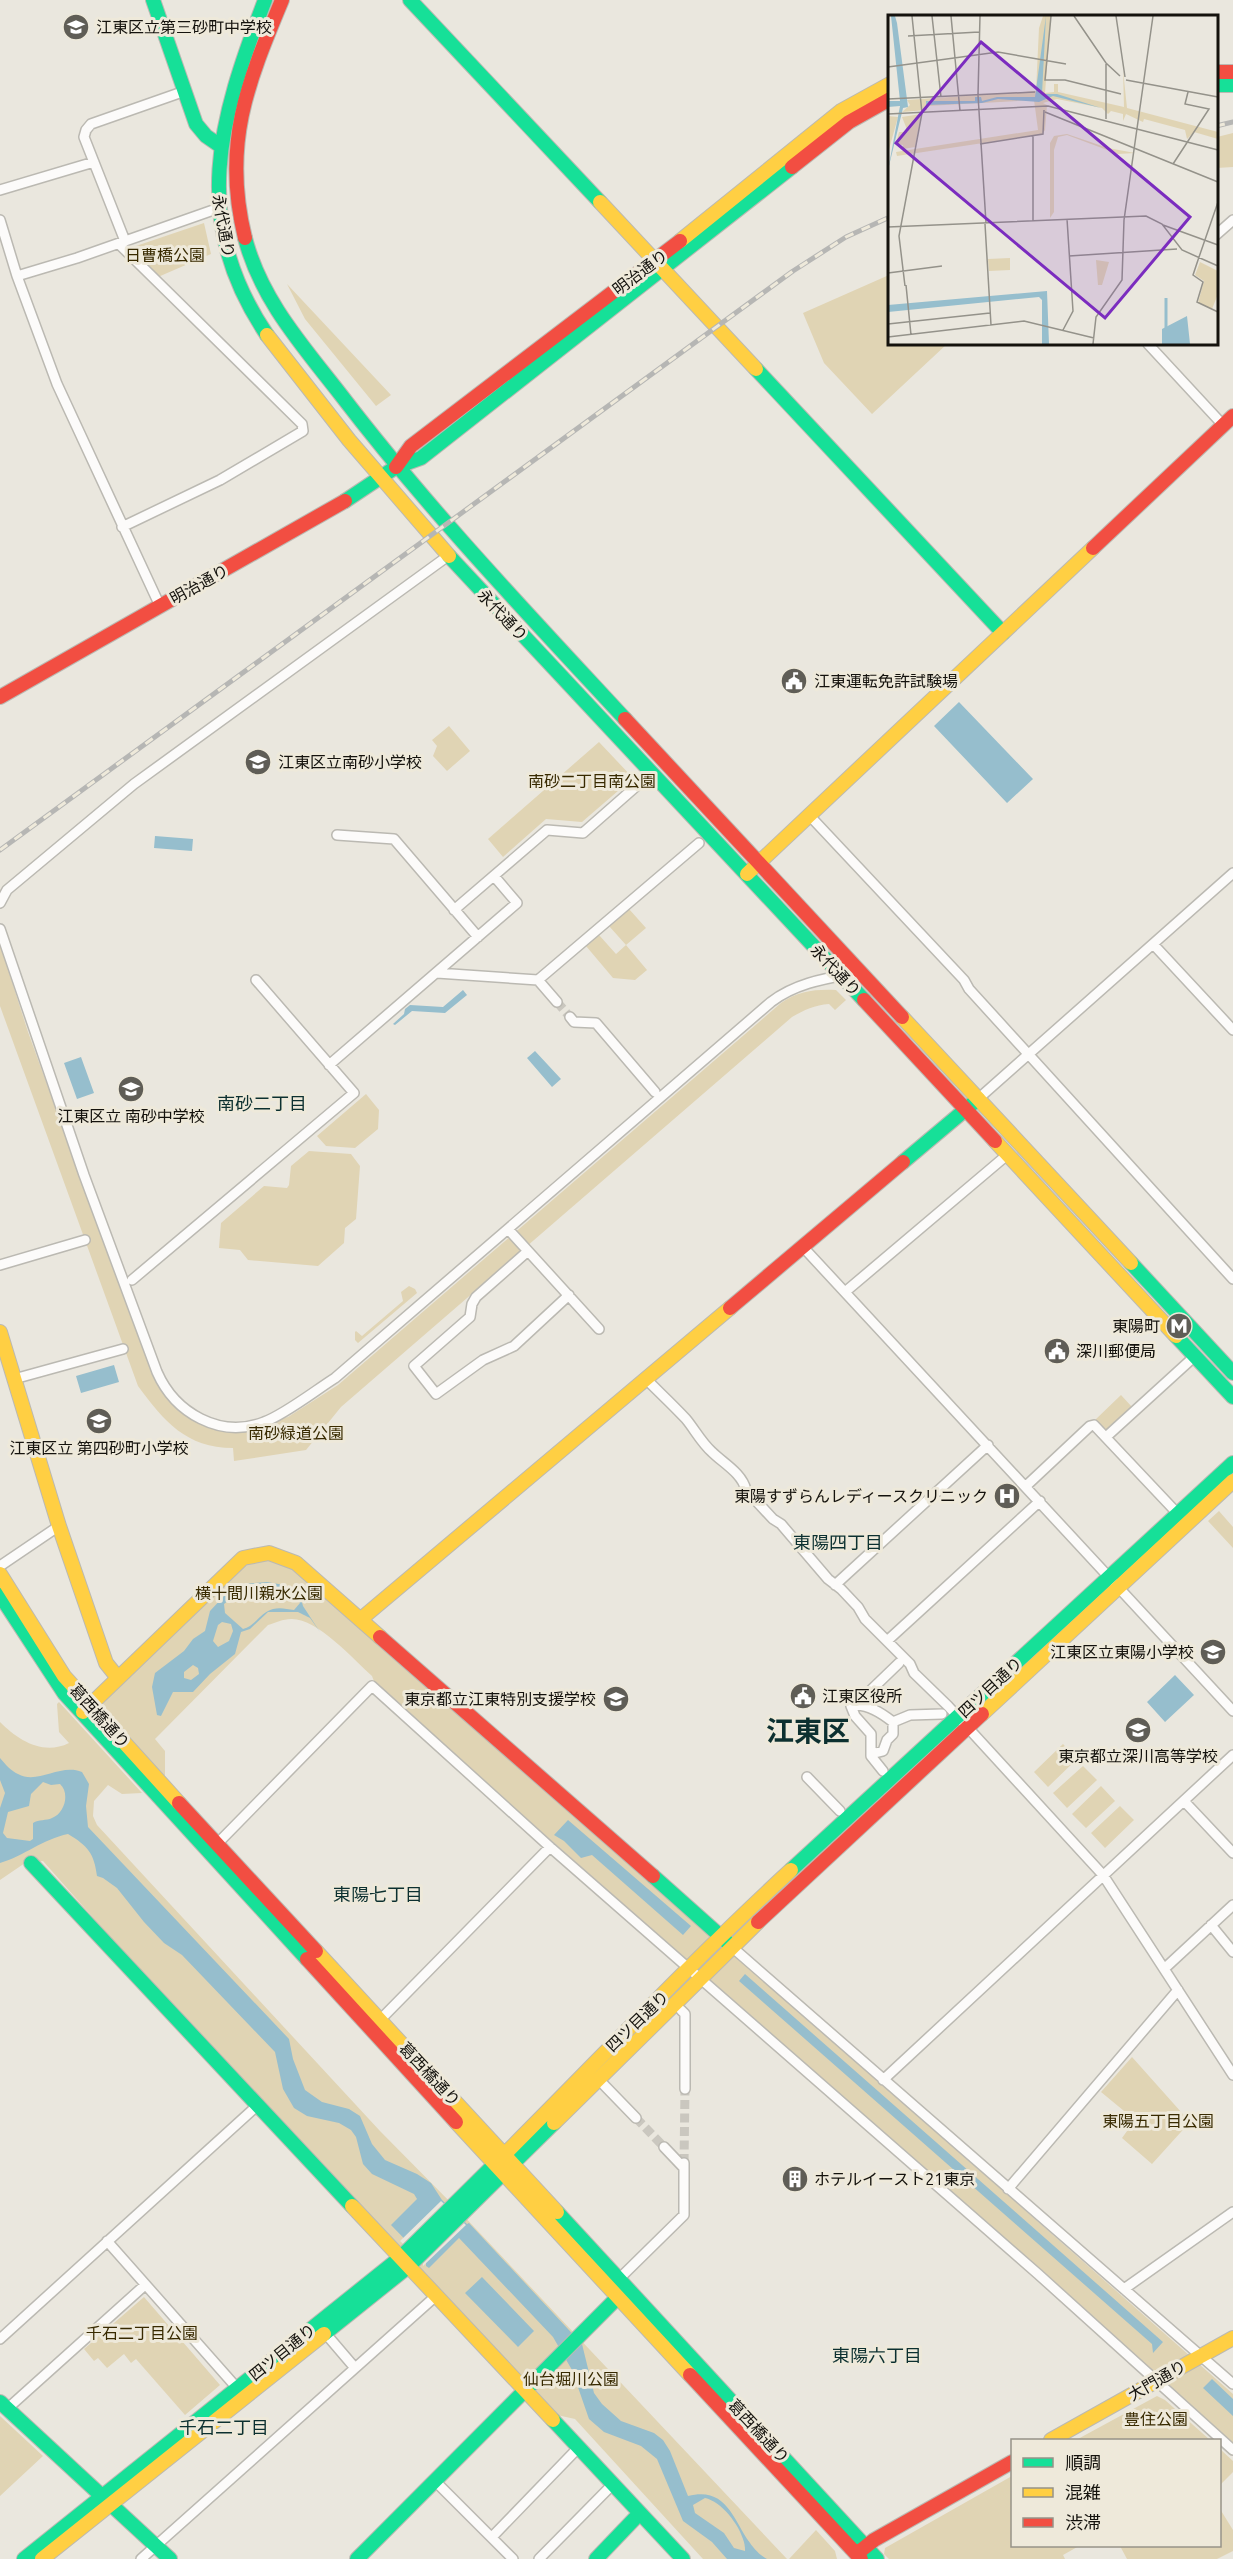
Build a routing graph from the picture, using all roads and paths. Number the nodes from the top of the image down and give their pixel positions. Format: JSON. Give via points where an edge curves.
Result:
{"nodes":[{"id":1,"x":153,"y":0,"type":"edge"},
{"id":2,"x":265,"y":0,"type":"edge"},
{"id":3,"x":282,"y":0,"type":"edge"},
{"id":4,"x":410,"y":0,"type":"edge"},
{"id":5,"x":888,"y":85,"type":"edge"},
{"id":6,"x":184,"y":91,"type":"junction"},
{"id":7,"x":888,"y":100,"type":"edge"},
{"id":8,"x":219,"y":145,"type":"junction"},
{"id":9,"x":94,"y":162,"type":"junction"},
{"id":10,"x":0,"y":190,"type":"edge"},
{"id":11,"x":219,"y":208,"type":"junction"},
{"id":12,"x":0,"y":220,"type":"edge"},
{"id":13,"x":1233,"y":220,"type":"edge"},
{"id":14,"x":1218,"y":233,"type":"edge"},
{"id":15,"x":122,"y":243,"type":"junction"},
{"id":16,"x":658,"y":266,"type":"junction"},
{"id":17,"x":17,"y":276,"type":"junction"},
{"id":18,"x":1149,"y":345,"type":"edge"},
{"id":19,"x":1228,"y":421,"type":"edge"},
{"id":20,"x":396,"y":467,"type":"junction"},
{"id":21,"x":379,"y":478,"type":"junction"},
{"id":22,"x":122,"y":527,"type":"junction"},
{"id":23,"x":448,"y":556,"type":"junction"},
{"id":24,"x":160,"y":606,"type":"junction"},
{"id":25,"x":1003,"y":633,"type":"junction"},
{"id":26,"x":0,"y":697,"type":"edge"},
{"id":27,"x":641,"y":782,"type":"dead end"},
{"id":28,"x":809,"y":815,"type":"junction"},
{"id":29,"x":337,"y":835,"type":"dead end"},
{"id":30,"x":699,"y":843,"type":"dead end"},
{"id":31,"x":759,"y":863,"type":"junction"},
{"id":32,"x":1233,"y":873,"type":"edge"},
{"id":33,"x":747,"y":874,"type":"junction"},
{"id":34,"x":494,"y":876,"type":"junction"},
{"id":35,"x":0,"y":903,"type":"edge"},
{"id":36,"x":454,"y":910,"type":"junction"},
{"id":37,"x":0,"y":929,"type":"edge"},
{"id":38,"x":478,"y":937,"type":"junction"},
{"id":39,"x":1153,"y":944,"type":"junction"},
{"id":40,"x":860,"y":972,"type":"junction"},
{"id":41,"x":437,"y":973,"type":"junction"},
{"id":42,"x":842,"y":975,"type":"junction"},
{"id":43,"x":256,"y":980,"type":"dead end"},
{"id":44,"x":538,"y":980,"type":"junction"},
{"id":45,"x":557,"y":1002,"type":"tunnel mouth"},
{"id":46,"x":570,"y":1017,"type":"tunnel mouth"},
{"id":47,"x":1233,"y":1030,"type":"edge"},
{"id":48,"x":1030,"y":1054,"type":"junction"},
{"id":49,"x":329,"y":1065,"type":"junction"},
{"id":50,"x":655,"y":1092,"type":"dead end"},
{"id":51,"x":978,"y":1098,"type":"junction"},
{"id":52,"x":965,"y":1110,"type":"junction"},
{"id":53,"x":1007,"y":1155,"type":"junction"},
{"id":54,"x":508,"y":1229,"type":"junction"},
{"id":55,"x":85,"y":1240,"type":"dead end"},
{"id":56,"x":803,"y":1247,"type":"junction"},
{"id":57,"x":528,"y":1251,"type":"junction"},
{"id":58,"x":0,"y":1265,"type":"edge"},
{"id":59,"x":1233,"y":1279,"type":"edge"},
{"id":60,"x":132,"y":1280,"type":"dead end"},
{"id":61,"x":845,"y":1292,"type":"junction"},
{"id":62,"x":569,"y":1295,"type":"junction"},
{"id":63,"x":599,"y":1329,"type":"dead end"},
{"id":64,"x":0,"y":1332,"type":"edge"},
{"id":65,"x":123,"y":1349,"type":"dead end"},
{"id":66,"x":1195,"y":1356,"type":"junction"},
{"id":67,"x":1233,"y":1373,"type":"edge"},
{"id":68,"x":14,"y":1379,"type":"junction"},
{"id":69,"x":646,"y":1379,"type":"junction"},
{"id":70,"x":1233,"y":1397,"type":"edge"},
{"id":71,"x":1106,"y":1437,"type":"junction"},
{"id":72,"x":988,"y":1445,"type":"junction"},
{"id":73,"x":1233,"y":1463,"type":"edge"},
{"id":74,"x":1233,"y":1481,"type":"edge"},
{"id":75,"x":1026,"y":1486,"type":"junction"},
{"id":76,"x":1040,"y":1501,"type":"junction"},
{"id":77,"x":1178,"y":1514,"type":"junction"},
{"id":78,"x":59,"y":1526,"type":"junction"},
{"id":79,"x":0,"y":1566,"type":"edge"},
{"id":80,"x":0,"y":1574,"type":"edge"},
{"id":81,"x":1114,"y":1583,"type":"junction"},
{"id":82,"x":836,"y":1585,"type":"junction"},
{"id":83,"x":0,"y":1595,"type":"edge"},
{"id":84,"x":362,"y":1619,"type":"junction"},
{"id":85,"x":887,"y":1641,"type":"junction"},
{"id":86,"x":899,"y":1663,"type":"dead end"},
{"id":87,"x":118,"y":1678,"type":"junction"},
{"id":88,"x":86,"y":1709,"type":"junction"},
{"id":89,"x":873,"y":1709,"type":"junction"},
{"id":90,"x":1233,"y":1712,"type":"edge"},
{"id":91,"x":942,"y":1714,"type":"dead end"},
{"id":92,"x":957,"y":1717,"type":"junction"},
{"id":93,"x":893,"y":1722,"type":"junction"},
{"id":94,"x":968,"y":1728,"type":"junction"},
{"id":95,"x":871,"y":1754,"type":"junction"},
{"id":96,"x":1233,"y":1755,"type":"edge"},
{"id":97,"x":883,"y":1771,"type":"dead end"},
{"id":98,"x":807,"y":1778,"type":"dead end"},
{"id":99,"x":1184,"y":1801,"type":"junction"},
{"id":100,"x":840,"y":1811,"type":"dead end"},
{"id":101,"x":550,"y":1847,"type":"junction"},
{"id":102,"x":212,"y":1848,"type":"junction"},
{"id":103,"x":1233,"y":1853,"type":"edge"},
{"id":104,"x":31,"y":1863,"type":"dead end"},
{"id":105,"x":1103,"y":1875,"type":"junction"},
{"id":106,"x":1233,"y":1905,"type":"edge"},
{"id":107,"x":1212,"y":1925,"type":"junction"},
{"id":108,"x":719,"y":1938,"type":"junction"},
{"id":109,"x":731,"y":1948,"type":"junction"},
{"id":110,"x":1233,"y":1952,"type":"edge"},
{"id":111,"x":1164,"y":1969,"type":"junction"},
{"id":112,"x":697,"y":1972,"type":"junction"},
{"id":113,"x":1178,"y":1990,"type":"junction"},
{"id":114,"x":681,"y":2010,"type":"dead end"},
{"id":115,"x":380,"y":2020,"type":"junction"},
{"id":116,"x":1233,"y":2075,"type":"edge"},
{"id":117,"x":883,"y":2080,"type":"junction"},
{"id":118,"x":604,"y":2085,"type":"dead end"},
{"id":119,"x":685,"y":2089,"type":"tunnel mouth"},
{"id":120,"x":259,"y":2104,"type":"junction"},
{"id":121,"x":636,"y":2118,"type":"tunnel mouth"},
{"id":122,"x":664,"y":2147,"type":"tunnel mouth"},
{"id":123,"x":503,"y":2153,"type":"junction"},
{"id":124,"x":493,"y":2163,"type":"junction"},
{"id":125,"x":513,"y":2163,"type":"junction"},
{"id":126,"x":503,"y":2174,"type":"junction"},
{"id":127,"x":1008,"y":2189,"type":"junction"},
{"id":128,"x":457,"y":2209,"type":"junction"},
{"id":129,"x":1233,"y":2212,"type":"edge"},
{"id":130,"x":107,"y":2241,"type":"junction"},
{"id":131,"x":408,"y":2259,"type":"junction"},
{"id":132,"x":145,"y":2285,"type":"junction"},
{"id":133,"x":623,"y":2286,"type":"junction"},
{"id":134,"x":1124,"y":2289,"type":"junction"},
{"id":135,"x":437,"y":2295,"type":"junction"},
{"id":136,"x":326,"y":2334,"type":"junction"},
{"id":137,"x":1233,"y":2338,"type":"edge"},
{"id":138,"x":0,"y":2339,"type":"edge"},
{"id":139,"x":1198,"y":2357,"type":"junction"},
{"id":140,"x":355,"y":2368,"type":"junction"},
{"id":141,"x":1160,"y":2379,"type":"junction"},
{"id":142,"x":531,"y":2385,"type":"junction"},
{"id":143,"x":1233,"y":2385,"type":"edge"},
{"id":144,"x":237,"y":2388,"type":"junction"},
{"id":145,"x":4,"y":2406,"type":"edge"},
{"id":146,"x":1052,"y":2439,"type":"edge"},
{"id":147,"x":579,"y":2448,"type":"junction"},
{"id":148,"x":1233,"y":2450,"type":"edge"},
{"id":149,"x":1011,"y":2463,"type":"edge"},
{"id":150,"x":435,"y":2481,"type":"junction"},
{"id":151,"x":613,"y":2484,"type":"junction"},
{"id":152,"x":106,"y":2500,"type":"junction"},
{"id":153,"x":640,"y":2512,"type":"junction"},
{"id":154,"x":492,"y":2537,"type":"junction"},
{"id":155,"x":155,"y":2545,"type":"junction"},
{"id":156,"x":858,"y":2554,"type":"edge"},
{"id":157,"x":24,"y":2559,"type":"edge"},
{"id":158,"x":42,"y":2559,"type":"edge"},
{"id":159,"x":141,"y":2559,"type":"edge"},
{"id":160,"x":170,"y":2559,"type":"edge"},
{"id":161,"x":357,"y":2559,"type":"edge"},
{"id":162,"x":513,"y":2559,"type":"edge"},
{"id":163,"x":539,"y":2559,"type":"edge"},
{"id":164,"x":596,"y":2559,"type":"edge"},
{"id":165,"x":683,"y":2559,"type":"edge"},
{"id":166,"x":878,"y":2559,"type":"edge"}],
"edges":[{"from":1,"to":6,"type":"main road"},
{"from":2,"to":8,"type":"main road","name":"永代通り","via":[[233,86]]},
{"from":3,"to":20,"type":"main road","name":"永代通り","via":[[250,81],[240,121],[239,190],[248,251],[282,319]]},
{"from":4,"to":16,"type":"main road"},
{"from":5,"to":16,"type":"main road","name":"明治通り","via":[[841,111]]},
{"from":6,"to":8,"type":"main road","via":[[198,128]]},
{"from":6,"to":9,"type":"street","via":[[91,124],[84,137]]},
{"from":7,"to":16,"type":"main road","name":"明治通り","via":[[849,122]]},
{"from":8,"to":11,"type":"main road","name":"永代通り"},
{"from":9,"to":10,"type":"street"},
{"from":9,"to":15,"type":"street"},
{"from":11,"to":15,"type":"street"},
{"from":11,"to":21,"type":"main road","name":"永代通り","via":[[231,267],[256,320]]},
{"from":12,"to":17,"type":"street"},
{"from":13,"to":14,"type":"street"},
{"from":15,"to":17,"type":"street"},
{"from":15,"to":22,"type":"street","via":[[302,424],[303,430],[220,480]]},
{"from":16,"to":20,"type":"main road","name":"明治通り","via":[[411,446]]},
{"from":16,"to":25,"type":"main road"},
{"from":17,"to":22,"type":"street","via":[[57,384]]},
{"from":18,"to":19,"type":"street"},
{"from":19,"to":25,"type":"main road"},
{"from":20,"to":21,"type":"main road","name":"明治通り"},
{"from":20,"to":31,"type":"main road","name":"永代通り","via":[[439,519]]},
{"from":21,"to":23,"type":"main road","name":"永代通り"},
{"from":21,"to":24,"type":"main road","name":"明治通り"},
{"from":22,"to":24,"type":"street"},
{"from":23,"to":33,"type":"main road","name":"永代通り"},
{"from":23,"to":35,"type":"street","via":[[135,784],[7,890]]},
{"from":24,"to":26,"type":"main road","name":"明治通り"},
{"from":25,"to":28,"type":"main road"},
{"from":27,"to":34,"type":"street","via":[[583,833],[547,830]]},
{"from":28,"to":31,"type":"main road"},
{"from":28,"to":48,"type":"street"},
{"from":29,"to":36,"type":"street","via":[[394,839]]},
{"from":30,"to":44,"type":"street"},
{"from":31,"to":33,"type":"main road"},
{"from":31,"to":40,"type":"main road","name":"永代通り"},
{"from":32,"to":39,"type":"street"},
{"from":33,"to":42,"type":"main road","name":"永代通り"},
{"from":34,"to":36,"type":"street"},
{"from":34,"to":38,"type":"street","via":[[518,903]]},
{"from":36,"to":38,"type":"street"},
{"from":37,"to":54,"type":"street","via":[[157,1372],[173,1399],[200,1419],[218,1426],[266,1422],[335,1378]]},
{"from":38,"to":41,"type":"street"},
{"from":39,"to":47,"type":"street"},
{"from":39,"to":48,"type":"street"},
{"from":40,"to":42,"type":"street"},
{"from":40,"to":51,"type":"main road","name":"永代通り"},
{"from":41,"to":44,"type":"street"},
{"from":41,"to":49,"type":"street"},
{"from":42,"to":52,"type":"main road","name":"永代通り"},
{"from":42,"to":54,"type":"street","via":[[781,994]]},
{"from":43,"to":49,"type":"street"},
{"from":44,"to":45,"type":"street"},
{"from":46,"to":50,"type":"street","via":[[574,1022],[596,1023]]},
{"from":48,"to":51,"type":"street"},
{"from":48,"to":59,"type":"street"},
{"from":49,"to":60,"type":"street","via":[[354,1093]]},
{"from":51,"to":52,"type":"main road"},
{"from":51,"to":67,"type":"main road","name":"永代通り"},
{"from":52,"to":53,"type":"main road","name":"永代通り"},
{"from":52,"to":56,"type":"main road"},
{"from":53,"to":61,"type":"street"},
{"from":53,"to":66,"type":"main road","name":"永代通り"},
{"from":54,"to":57,"type":"street"},
{"from":55,"to":58,"type":"street"},
{"from":56,"to":61,"type":"street"},
{"from":56,"to":69,"type":"main road"},
{"from":57,"to":62,"type":"street"},
{"from":57,"to":62,"type":"street","via":[[476,1297],[470,1317],[414,1366],[436,1394],[483,1360],[514,1346]]},
{"from":61,"to":72,"type":"street"},
{"from":62,"to":63,"type":"street"},
{"from":64,"to":68,"type":"main road"},
{"from":65,"to":68,"type":"street"},
{"from":66,"to":70,"type":"main road","name":"永代通り"},
{"from":66,"to":71,"type":"street"},
{"from":68,"to":78,"type":"main road"},
{"from":69,"to":82,"type":"street"},
{"from":69,"to":84,"type":"main road"},
{"from":71,"to":75,"type":"street","via":[[1090,1425]]},
{"from":71,"to":77,"type":"street"},
{"from":72,"to":75,"type":"street"},
{"from":72,"to":82,"type":"street"},
{"from":73,"to":77,"type":"main road","name":"四ツ目通り"},
{"from":74,"to":81,"type":"main road","name":"四ツ目通り"},
{"from":75,"to":76,"type":"street"},
{"from":76,"to":81,"type":"street"},
{"from":76,"to":85,"type":"street"},
{"from":77,"to":81,"type":"main road","name":"四ツ目通り"},
{"from":78,"to":79,"type":"street"},
{"from":78,"to":87,"type":"main road","via":[[106,1663]]},
{"from":80,"to":88,"type":"main road","name":"葛西橋通り"},
{"from":81,"to":90,"type":"street"},
{"from":81,"to":92,"type":"main road","name":"四ツ目通り"},
{"from":81,"to":94,"type":"main road","name":"四ツ目通り"},
{"from":82,"to":85,"type":"street"},
{"from":83,"to":88,"type":"main road","name":"葛西橋通り","via":[[56,1684]]},
{"from":84,"to":87,"type":"main road","via":[[297,1563],[269,1553],[253,1555],[237,1563]]},
{"from":84,"to":108,"type":"main road"},
{"from":85,"to":92,"type":"street"},
{"from":86,"to":89,"type":"street","via":[[871,1690]]},
{"from":87,"to":88,"type":"main road"},
{"from":88,"to":102,"type":"main road","name":"葛西橋通り"},
{"from":89,"to":93,"type":"street"},
{"from":89,"to":95,"type":"street","via":[[851,1706],[871,1734]]},
{"from":91,"to":93,"type":"street","via":[[910,1714]]},
{"from":92,"to":94,"type":"street"},
{"from":92,"to":108,"type":"main road","name":"四ツ目通り"},
{"from":93,"to":95,"type":"street","via":[[893,1734],[883,1751]]},
{"from":94,"to":105,"type":"street"},
{"from":94,"to":109,"type":"main road","name":"四ツ目通り"},
{"from":95,"to":97,"type":"street"},
{"from":96,"to":99,"type":"street"},
{"from":98,"to":100,"type":"street"},
{"from":99,"to":103,"type":"street"},
{"from":99,"to":105,"type":"street"},
{"from":101,"to":102,"type":"street","via":[[372,1686]]},
{"from":101,"to":112,"type":"street"},
{"from":101,"to":115,"type":"street"},
{"from":102,"to":115,"type":"main road","name":"葛西橋通り"},
{"from":102,"to":124,"type":"main road","name":"葛西橋通り"},
{"from":104,"to":120,"type":"main road"},
{"from":105,"to":111,"type":"street"},
{"from":105,"to":117,"type":"street"},
{"from":106,"to":107,"type":"street"},
{"from":107,"to":110,"type":"street"},
{"from":107,"to":111,"type":"street"},
{"from":108,"to":109,"type":"main road"},
{"from":108,"to":112,"type":"main road","name":"四ツ目通り"},
{"from":109,"to":112,"type":"main road","name":"四ツ目通り"},
{"from":109,"to":117,"type":"street"},
{"from":111,"to":113,"type":"street"},
{"from":112,"to":123,"type":"main road","name":"四ツ目通り"},
{"from":112,"to":125,"type":"main road","name":"四ツ目通り"},
{"from":112,"to":141,"type":"street"},
{"from":113,"to":116,"type":"street"},
{"from":113,"to":127,"type":"street"},
{"from":114,"to":119,"type":"street","via":[[685,2014]]},
{"from":115,"to":123,"type":"main road","name":"葛西橋通り"},
{"from":117,"to":127,"type":"street"},
{"from":118,"to":121,"type":"street"},
{"from":120,"to":130,"type":"street"},
{"from":120,"to":131,"type":"main road"},
{"from":122,"to":133,"type":"street","via":[[684,2166],[684,2215]]},
{"from":123,"to":124,"type":"main road","name":"四ツ目通り"},
{"from":123,"to":125,"type":"main road","name":"葛西橋通り"},
{"from":124,"to":126,"type":"main road","name":"葛西橋通り"},
{"from":124,"to":128,"type":"main road","name":"四ツ目通り"},
{"from":125,"to":126,"type":"main road","name":"四ツ目通り"},
{"from":125,"to":133,"type":"main road","name":"葛西橋通り"},
{"from":126,"to":128,"type":"main road","name":"四ツ目通り"},
{"from":126,"to":133,"type":"main road","name":"葛西橋通り"},
{"from":127,"to":134,"type":"street"},
{"from":128,"to":131,"type":"main road","name":"四ツ目通り"},
{"from":129,"to":134,"type":"street"},
{"from":130,"to":132,"type":"street"},
{"from":130,"to":138,"type":"street"},
{"from":131,"to":135,"type":"main road"},
{"from":131,"to":136,"type":"main road","name":"四ツ目通り"},
{"from":131,"to":144,"type":"main road","name":"四ツ目通り"},
{"from":132,"to":144,"type":"street"},
{"from":132,"to":145,"type":"street"},
{"from":133,"to":142,"type":"main road"},
{"from":133,"to":156,"type":"main road","name":"葛西橋通り"},
{"from":134,"to":139,"type":"street"},
{"from":135,"to":140,"type":"street"},
{"from":135,"to":142,"type":"main road"},
{"from":136,"to":140,"type":"street"},
{"from":136,"to":152,"type":"main road","name":"四ツ目通り"},
{"from":137,"to":139,"type":"main road","name":"大門通り"},
{"from":139,"to":141,"type":"main road","name":"大門通り"},
{"from":139,"to":143,"type":"street"},
{"from":140,"to":155,"type":"street"},
{"from":141,"to":146,"type":"main road","name":"大門通り"},
{"from":141,"to":148,"type":"street"},
{"from":142,"to":147,"type":"main road"},
{"from":142,"to":150,"type":"main road"},
{"from":144,"to":152,"type":"main road","name":"四ツ目通り"},
{"from":145,"to":152,"type":"main road"},
{"from":147,"to":151,"type":"main road"},
{"from":147,"to":154,"type":"street"},
{"from":149,"to":156,"type":"main road"},
{"from":150,"to":154,"type":"street"},
{"from":150,"to":161,"type":"main road"},
{"from":151,"to":153,"type":"main road"},
{"from":151,"to":163,"type":"street"},
{"from":152,"to":155,"type":"main road"},
{"from":152,"to":157,"type":"main road","name":"四ツ目通り"},
{"from":152,"to":158,"type":"main road","name":"四ツ目通り"},
{"from":153,"to":164,"type":"main road"},
{"from":153,"to":165,"type":"main road"},
{"from":154,"to":162,"type":"street"},
{"from":155,"to":159,"type":"street"},
{"from":155,"to":160,"type":"main road"},
{"from":156,"to":166,"type":"main road","name":"葛西橋通り"}]}
